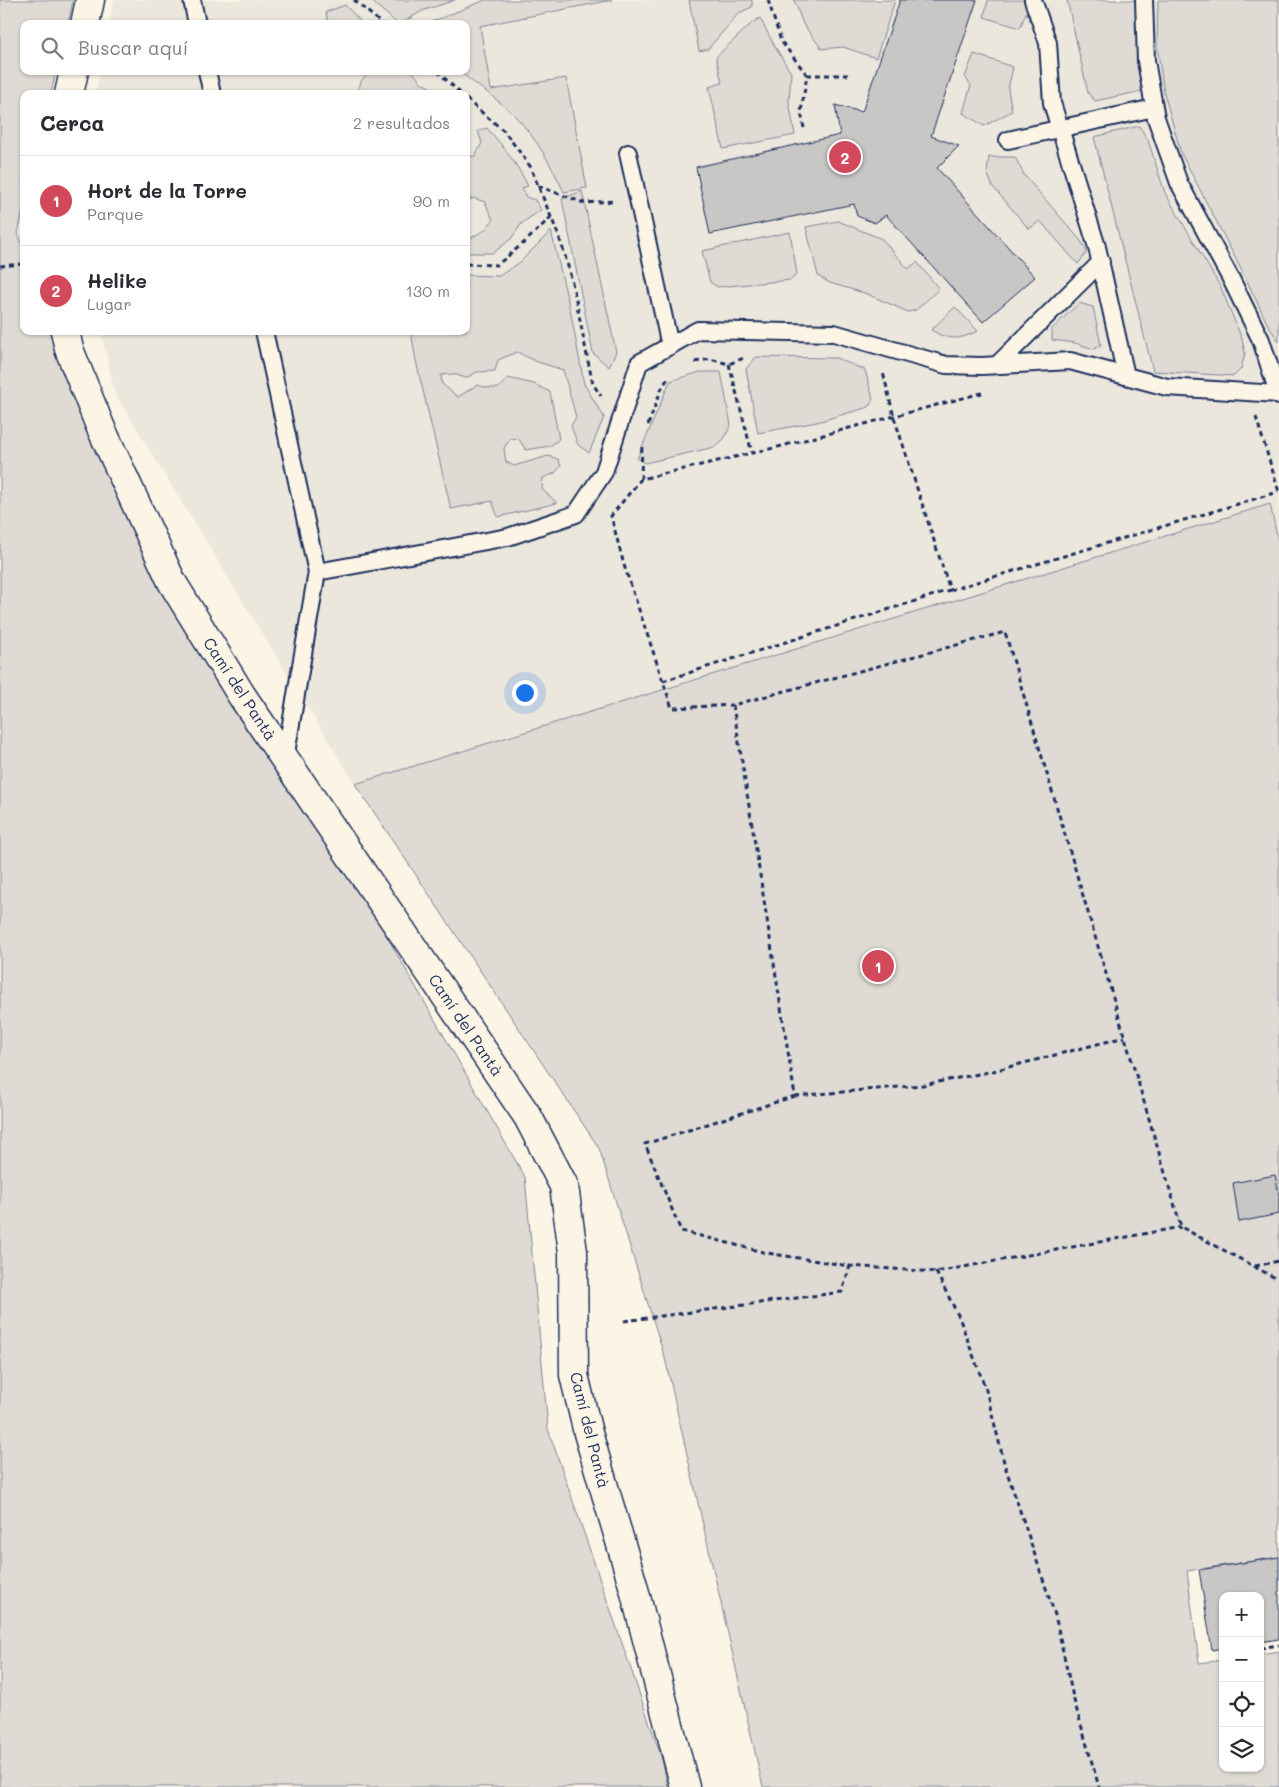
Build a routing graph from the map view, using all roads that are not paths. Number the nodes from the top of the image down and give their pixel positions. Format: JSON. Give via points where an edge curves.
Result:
{"nodes":[{"id":1,"x":90,"y":0,"type":"edge"},
{"id":2,"x":192,"y":0,"type":"edge"},
{"id":3,"x":1033,"y":0,"type":"edge"},
{"id":4,"x":1144,"y":0,"type":"edge"},
{"id":5,"x":86,"y":20,"type":"edge"},
{"id":6,"x":196,"y":20,"type":"edge"},
{"id":7,"x":73,"y":75,"type":"edge"},
{"id":8,"x":209,"y":75,"type":"edge"},
{"id":9,"x":70,"y":90,"type":"edge"},
{"id":10,"x":211,"y":90,"type":"edge"},
{"id":11,"x":1154,"y":108,"type":"junction"},
{"id":12,"x":1060,"y":128,"type":"junction"},
{"id":13,"x":1008,"y":140,"type":"dead end"},
{"id":14,"x":628,"y":153,"type":"dead end"},
{"id":15,"x":1101,"y":262,"type":"junction"},
{"id":16,"x":66,"y":335,"type":"edge"},
{"id":17,"x":265,"y":335,"type":"edge"},
{"id":18,"x":670,"y":346,"type":"junction"},
{"id":19,"x":997,"y":365,"type":"junction"},
{"id":20,"x":1126,"y":376,"type":"junction"},
{"id":21,"x":1279,"y":395,"type":"edge"},
{"id":22,"x":316,"y":572,"type":"junction"},
{"id":23,"x":285,"y":759,"type":"junction"},
{"id":24,"x":685,"y":1787,"type":"edge"}],
"edges":[{"from":1,"to":5,"type":"street"},
{"from":2,"to":6,"type":"lane"},
{"from":3,"to":12,"type":"lane","via":[[1048,43],[1052,103]]},
{"from":4,"to":11,"type":"lane","via":[[1146,61]]},
{"from":7,"to":9,"type":"street"},
{"from":8,"to":10,"type":"lane"},
{"from":11,"to":12,"type":"lane"},
{"from":11,"to":21,"type":"lane","via":[[1179,183],[1261,340]]},
{"from":12,"to":13,"type":"lane"},
{"from":12,"to":15,"type":"lane"},
{"from":14,"to":18,"type":"lane"},
{"from":15,"to":19,"type":"lane"},
{"from":15,"to":20,"type":"lane"},
{"from":16,"to":23,"type":"street","name":"Camí del Pantà","via":[[100,426],[172,582]]},
{"from":17,"to":22,"type":"lane"},
{"from":18,"to":19,"type":"lane","via":[[698,330],[834,332],[946,365]]},
{"from":18,"to":22,"type":"lane","via":[[639,363],[604,472],[576,514],[508,537]]},
{"from":19,"to":20,"type":"lane","via":[[1070,361]]},
{"from":20,"to":21,"type":"lane","via":[[1167,387]]},
{"from":22,"to":23,"type":"lane"},
{"from":23,"to":24,"type":"street","name":"Camí del Pantà","via":[[528,1117],[564,1186],[573,1252],[574,1375]]}]}
